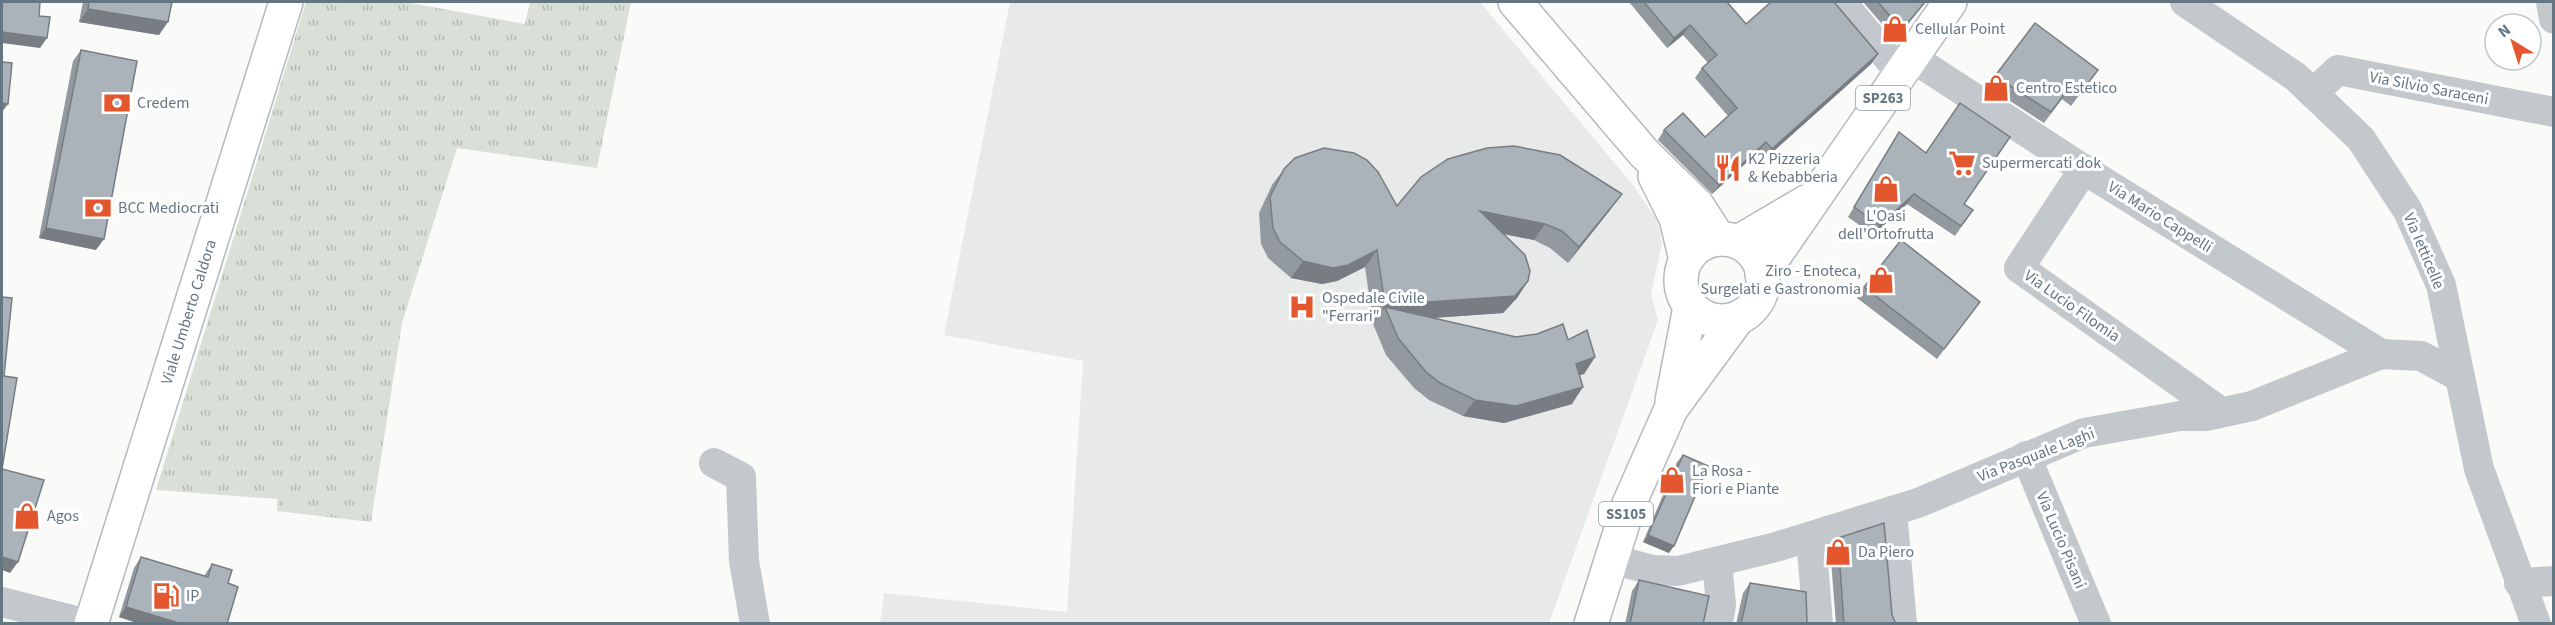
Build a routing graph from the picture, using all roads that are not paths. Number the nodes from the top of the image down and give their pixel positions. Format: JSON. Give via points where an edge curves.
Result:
{"nodes":[{"id":1,"x":286,"y":2,"type":"edge"},
{"id":2,"x":1515,"y":2,"type":"edge"},
{"id":3,"x":1841,"y":2,"type":"edge"},
{"id":4,"x":1950,"y":2,"type":"edge"},
{"id":5,"x":2185,"y":2,"type":"edge"},
{"id":6,"x":2552,"y":2,"type":"edge"},
{"id":7,"x":2553,"y":19,"type":"edge"},
{"id":8,"x":1906,"y":64,"type":"junction"},
{"id":9,"x":2313,"y":93,"type":"junction"},
{"id":10,"x":2553,"y":112,"type":"edge"},
{"id":11,"x":1644,"y":153,"type":"junction"},
{"id":12,"x":2084,"y":169,"type":"junction"},
{"id":13,"x":1817,"y":196,"type":"junction"},
{"id":14,"x":1728,"y":241,"type":"junction"},
{"id":15,"x":1686,"y":260,"type":"junction"},
{"id":16,"x":1762,"y":274,"type":"junction"},
{"id":17,"x":1690,"y":307,"type":"junction"},
{"id":18,"x":1738,"y":318,"type":"junction"},
{"id":19,"x":2381,"y":354,"type":"junction"},
{"id":20,"x":2460,"y":377,"type":"junction"},
{"id":21,"x":1671,"y":409,"type":"junction"},
{"id":22,"x":2221,"y":412,"type":"junction"},
{"id":23,"x":2026,"y":456,"type":"junction"},
{"id":24,"x":714,"y":463,"type":"dead end"},
{"id":25,"x":1892,"y":511,"type":"junction"},
{"id":26,"x":1811,"y":537,"type":"junction"},
{"id":27,"x":1610,"y":560,"type":"junction"},
{"id":28,"x":1717,"y":562,"type":"junction"},
{"id":29,"x":2553,"y":581,"type":"edge"},
{"id":30,"x":2519,"y":583,"type":"junction"},
{"id":31,"x":2,"y":602,"type":"edge"},
{"id":32,"x":89,"y":624,"type":"edge"},
{"id":33,"x":755,"y":624,"type":"edge"},
{"id":34,"x":1591,"y":624,"type":"edge"},
{"id":35,"x":1718,"y":624,"type":"edge"},
{"id":36,"x":1818,"y":624,"type":"edge"},
{"id":37,"x":1902,"y":624,"type":"edge"},
{"id":38,"x":2096,"y":624,"type":"edge"},
{"id":39,"x":2535,"y":624,"type":"edge"}],
"edges":[{"from":1,"to":32,"type":"main road","name":"Viale Umberto Caldora"},
{"from":2,"to":11,"type":"main road"},
{"from":3,"to":8,"type":"street","name":"Via Mario Cappelli"},
{"from":4,"to":8,"type":"main road","number":"SP263"},
{"from":5,"to":9,"type":"street","name":"Via Ietticelle","via":[[2296,77]]},
{"from":6,"to":7,"type":"street"},
{"from":8,"to":12,"type":"street","name":"Via Mario Cappelli"},
{"from":8,"to":13,"type":"main road","number":"SP263"},
{"from":9,"to":10,"type":"street","name":"Via Silvio Saraceni","via":[[2338,70]]},
{"from":9,"to":20,"type":"street","name":"Via Ietticelle","via":[[2361,139],[2408,211],[2441,285]]},
{"from":11,"to":14,"type":"main road"},
{"from":11,"to":15,"type":"main road","via":[[1676,218]]},
{"from":12,"to":19,"type":"street","name":"Via Mario Cappelli"},
{"from":12,"to":22,"type":"street","name":"Via Lucio Filomia","via":[[2019,268]]},
{"from":13,"to":14,"type":"main road"},
{"from":13,"to":16,"type":"main road"},
{"from":14,"to":15,"type":"main road","via":[[1706,242]]},
{"from":14,"to":16,"type":"main road","via":[[1750,250]]},
{"from":15,"to":17,"type":"main road","via":[[1681,284]]},
{"from":16,"to":18,"type":"main road","via":[[1758,300]]},
{"from":17,"to":18,"type":"main road","via":[[1713,320]]},
{"from":17,"to":21,"type":"main road","number":"SS105"},
{"from":18,"to":21,"type":"main road","number":"SS105"},
{"from":19,"to":20,"type":"street","name":"Via Pasquale Laghi","via":[[2421,356]]},
{"from":19,"to":22,"type":"street","name":"Via Pasquale Laghi","via":[[2252,406]]},
{"from":20,"to":30,"type":"street","name":"Via Ietticelle","via":[[2479,469]]},
{"from":21,"to":27,"type":"main road","number":"SS105","via":[[1629,504]]},
{"from":22,"to":23,"type":"street","name":"Via Pasquale Laghi","via":[[2084,433]]},
{"from":23,"to":25,"type":"street","name":"Via Pasquale Laghi"},
{"from":23,"to":38,"type":"street","name":"Via Lucio Pisani"},
{"from":24,"to":33,"type":"street","via":[[741,477],[744,561]]},
{"from":25,"to":26,"type":"street","name":"Via Pasquale Laghi"},
{"from":25,"to":37,"type":"street"},
{"from":26,"to":28,"type":"street","name":"Via Pasquale Laghi"},
{"from":26,"to":36,"type":"street"},
{"from":27,"to":28,"type":"street","name":"Via Pasquale Laghi","via":[[1653,570],[1678,571]]},
{"from":27,"to":34,"type":"main road","number":"SS105"},
{"from":28,"to":35,"type":"street","via":[[1721,605]]},
{"from":29,"to":30,"type":"street"},
{"from":30,"to":39,"type":"street","name":"Via Ietticelle"},
{"from":31,"to":32,"type":"street"}]}
